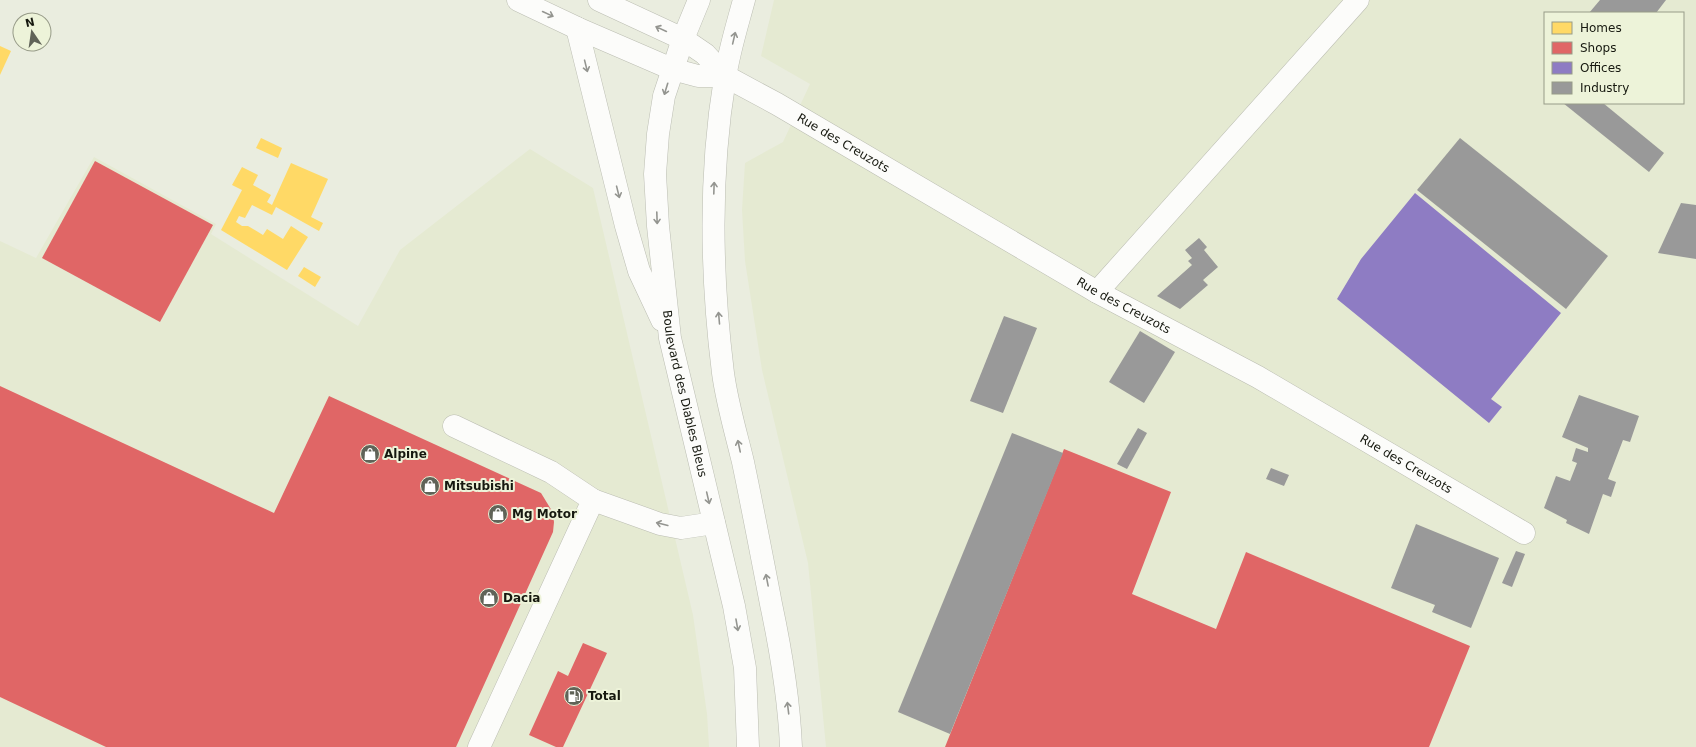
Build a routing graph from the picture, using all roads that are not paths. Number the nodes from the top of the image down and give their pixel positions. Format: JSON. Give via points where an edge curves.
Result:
{"nodes":[{"id":1,"x":518,"y":0,"type":"edge"},
{"id":2,"x":599,"y":0,"type":"edge"},
{"id":3,"x":699,"y":0,"type":"edge"},
{"id":4,"x":744,"y":0,"type":"edge"},
{"id":5,"x":1358,"y":0,"type":"edge"},
{"id":6,"x":577,"y":28,"type":"junction"},
{"id":7,"x":683,"y":39,"type":"junction"},
{"id":8,"x":672,"y":69,"type":"junction"},
{"id":9,"x":725,"y":76,"type":"junction"},
{"id":10,"x":1097,"y":292,"type":"junction"},
{"id":11,"x":670,"y":338,"type":"junction"},
{"id":12,"x":454,"y":426,"type":"dead end"},
{"id":13,"x":593,"y":500,"type":"junction"},
{"id":14,"x":714,"y":522,"type":"junction"},
{"id":15,"x":1524,"y":533,"type":"dead end"},
{"id":16,"x":479,"y":747,"type":"edge"},
{"id":17,"x":748,"y":747,"type":"edge"},
{"id":18,"x":791,"y":747,"type":"edge"}],
"edges":[{"from":1,"to":6,"type":"main road","one_way":true},
{"from":7,"to":2,"type":"main road","one_way":true},
{"from":3,"to":7,"type":"main road","name":"Boulevard des Diables Bleus"},
{"from":9,"to":4,"type":"main road","one_way":true},
{"from":5,"to":10,"type":"main road"},
{"from":6,"to":8,"type":"main road"},
{"from":6,"to":11,"type":"main road","one_way":true,"via":[[639,271]]},
{"from":7,"to":8,"type":"main road","name":"Boulevard des Diables Bleus"},
{"from":7,"to":9,"type":"main road","via":[[705,54]]},
{"from":8,"to":9,"type":"main road","via":[[698,76]]},
{"from":8,"to":11,"type":"main road","name":"Boulevard des Diables Bleus","one_way":true,"via":[[664,96],[655,174],[658,234]]},
{"from":9,"to":10,"type":"main road","name":"Rue des Creuzots"},
{"from":18,"to":9,"type":"main road","one_way":true,"via":[[781,655],[724,374],[715,274],[714,192]]},
{"from":10,"to":15,"type":"main road","name":"Rue des Creuzots","via":[[1258,378]]},
{"from":11,"to":14,"type":"main road","name":"Boulevard des Diables Bleus","one_way":true},
{"from":12,"to":13,"type":"main road","via":[[551,472]]},
{"from":14,"to":13,"type":"main road","one_way":true,"via":[[681,528],[660,524]]},
{"from":13,"to":16,"type":"main road"},
{"from":14,"to":17,"type":"main road","name":"Boulevard des Diables Bleus","one_way":true,"via":[[734,606],[745,668]]}]}
